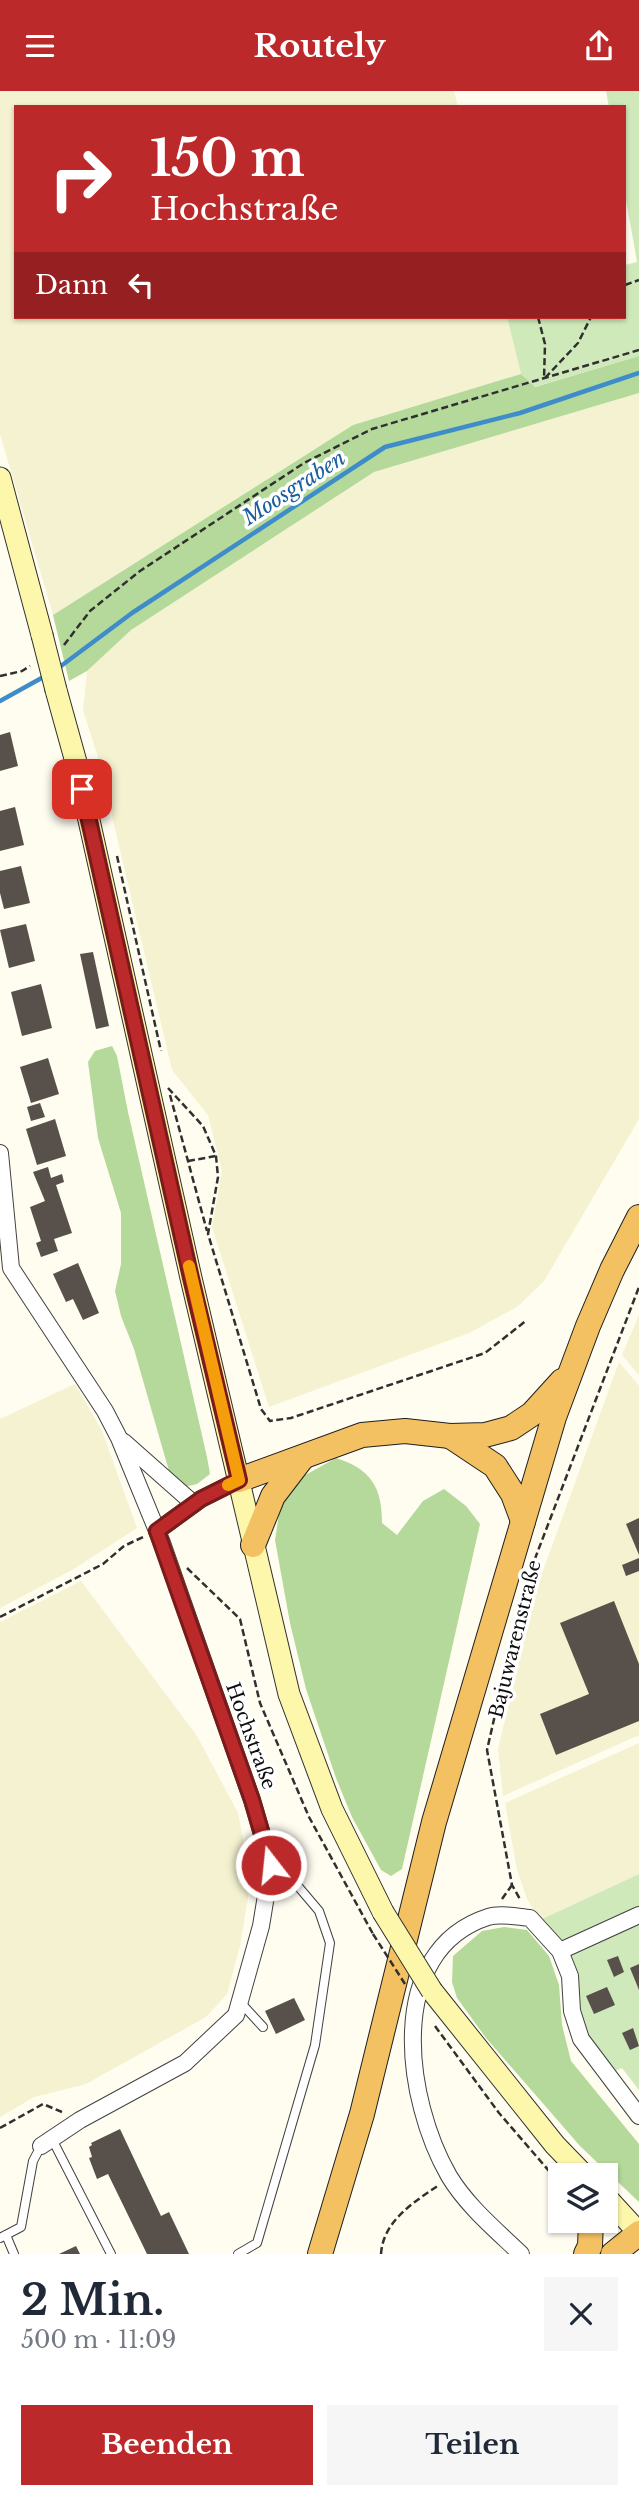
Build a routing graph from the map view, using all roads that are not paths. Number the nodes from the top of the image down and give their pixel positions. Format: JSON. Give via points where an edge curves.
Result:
{"nodes":[{"id":1,"x":0,"y":478,"type":"edge"},
{"id":2,"x":0,"y":1153,"type":"edge"},
{"id":3,"x":639,"y":1217,"type":"edge"},
{"id":4,"x":6,"y":1270,"type":"edge"},
{"id":5,"x":572,"y":1370,"type":"junction"},
{"id":6,"x":450,"y":1436,"type":"junction"},
{"id":7,"x":119,"y":1438,"type":"junction"},
{"id":8,"x":303,"y":1457,"type":"junction"},
{"id":9,"x":239,"y":1480,"type":"junction"},
{"id":10,"x":194,"y":1504,"type":"junction"},
{"id":11,"x":523,"y":1521,"type":"junction"},
{"id":12,"x":160,"y":1537,"type":"junction"},
{"id":13,"x":253,"y":1545,"type":"junction"},
{"id":14,"x":271,"y":1865,"type":"junction"},
{"id":15,"x":639,"y":1915,"type":"edge"},
{"id":16,"x":560,"y":1951,"type":"junction"},
{"id":17,"x":240,"y":2002,"type":"junction"},
{"id":18,"x":263,"y":2027,"type":"dead end"},
{"id":19,"x":639,"y":2116,"type":"edge"},
{"id":20,"x":47,"y":2142,"type":"junction"},
{"id":21,"x":572,"y":2163,"type":"edge"},
{"id":22,"x":618,"y":2210,"type":"edge"},
{"id":23,"x":591,"y":2233,"type":"edge"},
{"id":24,"x":639,"y":2233,"type":"edge"},
{"id":25,"x":3,"y":2237,"type":"edge"},
{"id":26,"x":326,"y":2248,"type":"edge"},
{"id":27,"x":14,"y":2254,"type":"edge"},
{"id":28,"x":111,"y":2254,"type":"edge"},
{"id":29,"x":237,"y":2254,"type":"edge"},
{"id":30,"x":521,"y":2254,"type":"edge"},
{"id":31,"x":586,"y":2254,"type":"edge"},
{"id":32,"x":613,"y":2254,"type":"edge"}],
"edges":[{"from":1,"to":9,"type":"main road","bridge":true,"via":[[76,762]]},
{"from":2,"to":4,"type":"street","name":"Hochstraße"},
{"from":3,"to":5,"type":"highway"},
{"from":4,"to":7,"type":"street","name":"Hochstraße","via":[[106,1411]]},
{"from":5,"to":6,"type":"highway","via":[[532,1414],[511,1427],[485,1435]]},
{"from":5,"to":11,"type":"highway"},
{"from":6,"to":8,"type":"highway","via":[[405,1431],[362,1435]]},
{"from":6,"to":11,"type":"highway","via":[[495,1466]]},
{"from":7,"to":10,"type":"street"},
{"from":7,"to":12,"type":"street","name":"Hochstraße"},
{"from":8,"to":9,"type":"highway"},
{"from":8,"to":13,"type":"highway","via":[[273,1496]]},
{"from":9,"to":10,"type":"street"},
{"from":9,"to":13,"type":"main road"},
{"from":10,"to":12,"type":"street"},
{"from":11,"to":26,"type":"highway","via":[[434,1822]]},
{"from":12,"to":14,"type":"street","name":"Hochstraße"},
{"from":13,"to":21,"type":"main road","bridge":true,"via":[[289,1694],[332,1809],[383,1912],[432,1991]]},
{"from":14,"to":17,"type":"street","name":"Hochstraße","via":[[261,1926]]},
{"from":14,"to":29,"type":"lane","via":[[291,1878],[319,1911],[330,1943],[315,2045],[257,2243]]},
{"from":15,"to":16,"type":"street"},
{"from":16,"to":19,"type":"street","via":[[570,1976],[572,2011],[582,2039]]},
{"from":16,"to":30,"type":"street","via":[[530,1918],[490,1916],[459,1931],[428,1964],[412,2021],[415,2074],[429,2133],[450,2177],[475,2210]]},
{"from":17,"to":18,"type":"lane"},
{"from":17,"to":20,"type":"street","name":"Hochstraße","via":[[236,2015],[185,2063]]},
{"from":20,"to":25,"type":"lane","via":[[33,2161],[21,2227]]},
{"from":20,"to":28,"type":"lane"},
{"from":22,"to":24,"type":"main road"},
{"from":23,"to":31,"type":"highway"},
{"from":24,"to":32,"type":"highway"},
{"from":25,"to":27,"type":"lane"}]}
